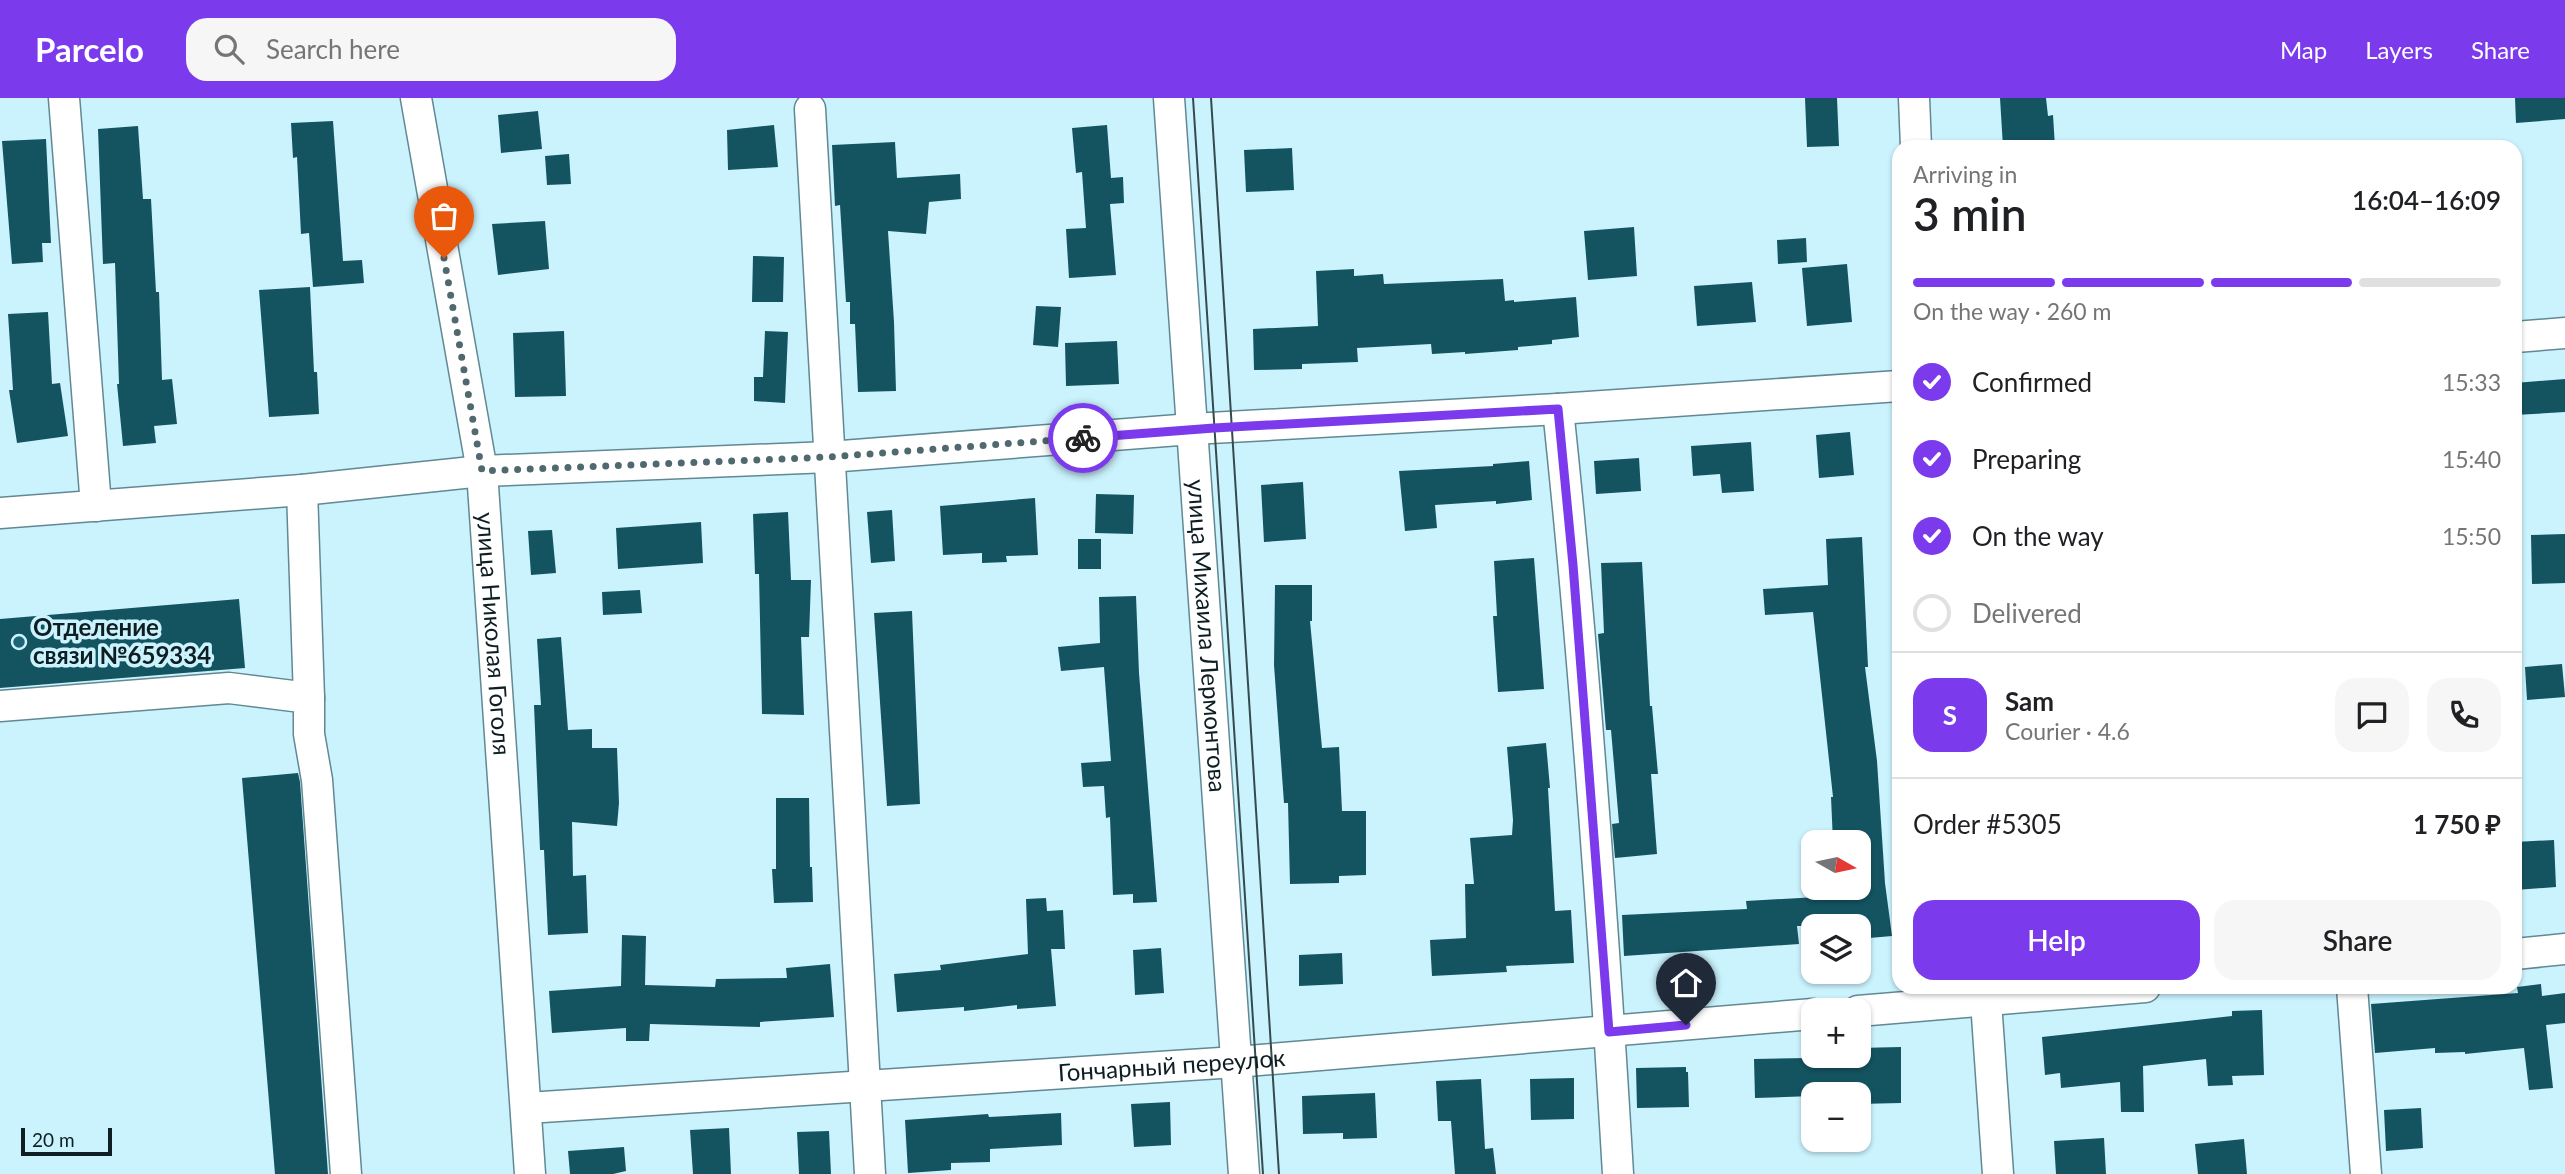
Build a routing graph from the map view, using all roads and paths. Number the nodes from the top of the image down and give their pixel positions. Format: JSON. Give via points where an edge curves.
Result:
{"nodes":[{"id":1,"x":64,"y":98,"type":"edge"},
{"id":2,"x":416,"y":98,"type":"edge"},
{"id":3,"x":1169,"y":98,"type":"edge"},
{"id":4,"x":1914,"y":98,"type":"edge"},
{"id":5,"x":810,"y":109,"type":"dead end"},
{"id":6,"x":1916,"y":140,"type":"edge"},
{"id":7,"x":2565,"y":333,"type":"edge"},
{"id":8,"x":2522,"y":336,"type":"edge"},
{"id":9,"x":1892,"y":386,"type":"edge"},
{"id":10,"x":1558,"y":409,"type":"junction"},
{"id":11,"x":1192,"y":429,"type":"junction"},
{"id":12,"x":829,"y":457,"type":"junction"},
{"id":13,"x":482,"y":471,"type":"junction"},
{"id":14,"x":302,"y":490,"type":"junction"},
{"id":15,"x":96,"y":506,"type":"junction"},
{"id":16,"x":0,"y":513,"type":"edge"},
{"id":17,"x":309,"y":698,"type":"junction"},
{"id":18,"x":0,"y":706,"type":"edge"},
{"id":19,"x":2565,"y":949,"type":"edge"},
{"id":20,"x":2522,"y":953,"type":"edge"},
{"id":21,"x":1979,"y":994,"type":"edge"},
{"id":22,"x":1986,"y":994,"type":"edge"},
{"id":23,"x":2353,"y":994,"type":"edge"},
{"id":24,"x":1871,"y":1009,"type":"edge"},
{"id":25,"x":1801,"y":1015,"type":"edge"},
{"id":26,"x":1609,"y":1032,"type":"junction"},
{"id":27,"x":1236,"y":1062,"type":"junction"},
{"id":28,"x":864,"y":1086,"type":"junction"},
{"id":29,"x":527,"y":1108,"type":"junction"},
{"id":30,"x":346,"y":1174,"type":"edge"},
{"id":31,"x":530,"y":1174,"type":"edge"},
{"id":32,"x":870,"y":1174,"type":"edge"},
{"id":33,"x":1244,"y":1174,"type":"edge"},
{"id":34,"x":1618,"y":1174,"type":"edge"},
{"id":35,"x":1998,"y":1174,"type":"edge"},
{"id":36,"x":2366,"y":1174,"type":"edge"}],
"edges":[{"from":1,"to":15,"type":"street"},
{"from":2,"to":13,"type":"street","name":"улица Николая Гоголя"},
{"from":3,"to":11,"type":"street","name":"улица Михаила Лермонтова"},
{"from":4,"to":6,"type":"street"},
{"from":5,"to":12,"type":"street"},
{"from":7,"to":8,"type":"street"},
{"from":9,"to":10,"type":"street"},
{"from":10,"to":11,"type":"street"},
{"from":10,"to":26,"type":"street"},
{"from":11,"to":12,"type":"street"},
{"from":11,"to":27,"type":"street","name":"улица Михаила Лермонтова"},
{"from":12,"to":13,"type":"street"},
{"from":12,"to":28,"type":"street"},
{"from":13,"to":14,"type":"street"},
{"from":13,"to":29,"type":"street","name":"улица Николая Гоголя"},
{"from":14,"to":15,"type":"street"},
{"from":14,"to":17,"type":"street"},
{"from":15,"to":16,"type":"street"},
{"from":17,"to":18,"type":"street","via":[[229,688]]},
{"from":17,"to":30,"type":"street"},
{"from":19,"to":20,"type":"street"},
{"from":21,"to":24,"type":"street"},
{"from":22,"to":35,"type":"street"},
{"from":23,"to":36,"type":"street"},
{"from":25,"to":26,"type":"street","name":"Гончарный переулок"},
{"from":26,"to":27,"type":"street","name":"Гончарный переулок"},
{"from":26,"to":34,"type":"street"},
{"from":27,"to":28,"type":"street","name":"Гончарный переулок"},
{"from":27,"to":33,"type":"street","name":"улица Михаила Лермонтова"},
{"from":28,"to":29,"type":"street","name":"Гончарный переулок"},
{"from":28,"to":32,"type":"street"},
{"from":29,"to":31,"type":"street","name":"улица Николая Гоголя"}]}
